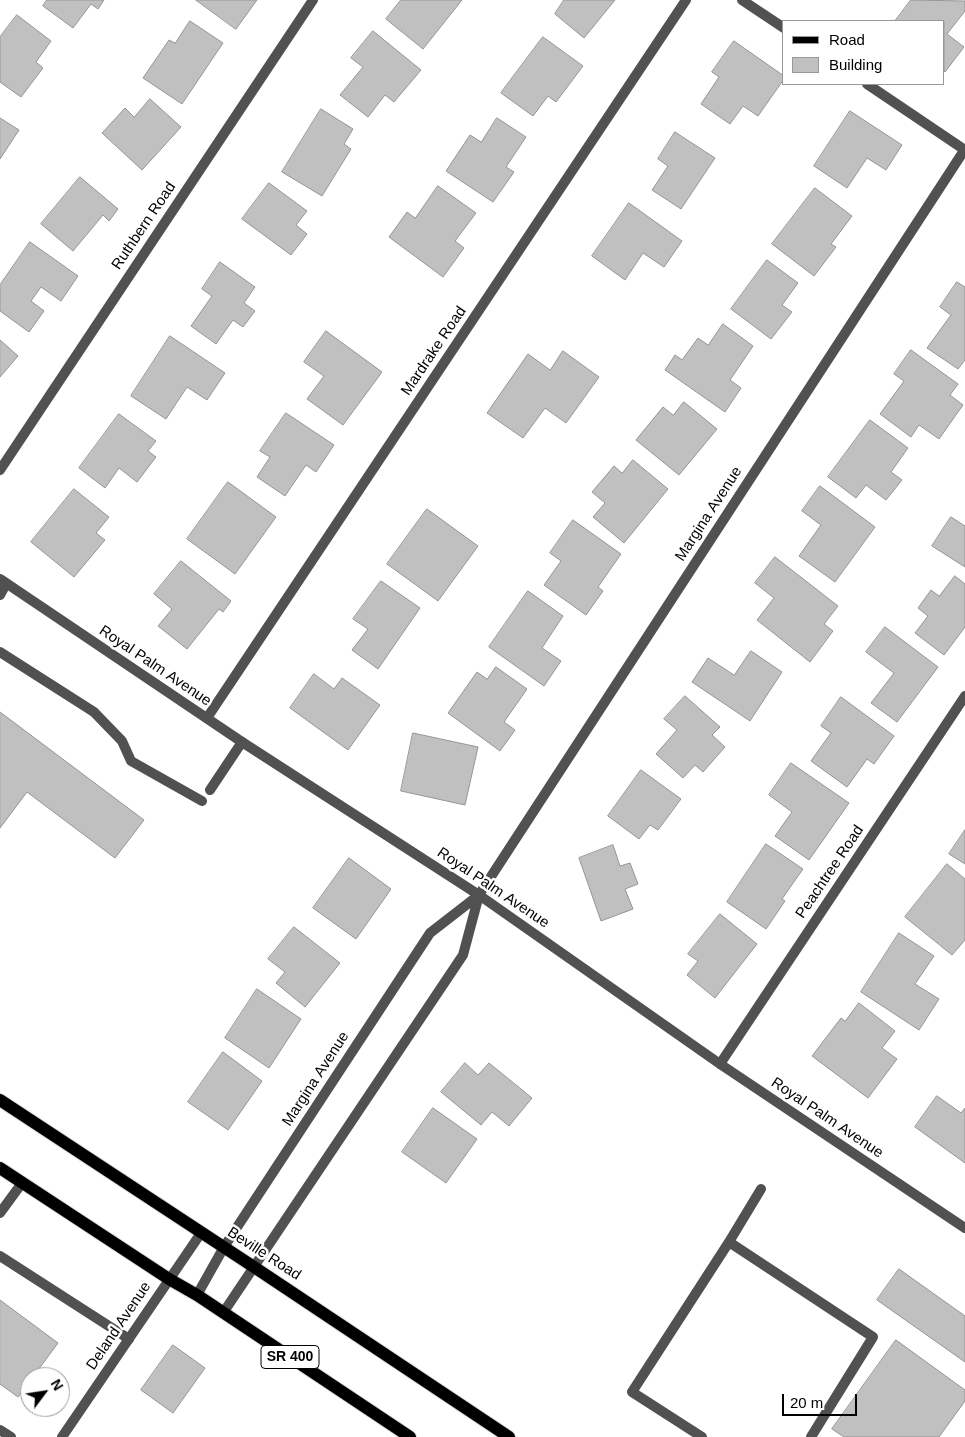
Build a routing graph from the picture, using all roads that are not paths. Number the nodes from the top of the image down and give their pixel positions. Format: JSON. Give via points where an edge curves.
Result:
{"nodes":[{"id":1,"x":313,"y":0,"type":"edge"},
{"id":2,"x":686,"y":0,"type":"edge"},
{"id":3,"x":742,"y":0,"type":"edge"},
{"id":4,"x":782,"y":27,"type":"edge"},
{"id":5,"x":869,"y":85,"type":"edge"},
{"id":6,"x":965,"y":149,"type":"edge"},
{"id":7,"x":0,"y":470,"type":"edge"},
{"id":8,"x":3,"y":582,"type":"edge"},
{"id":9,"x":0,"y":595,"type":"edge"},
{"id":10,"x":0,"y":652,"type":"edge"},
{"id":11,"x":965,"y":696,"type":"edge"},
{"id":12,"x":206,"y":718,"type":"junction"},
{"id":13,"x":242,"y":742,"type":"junction"},
{"id":14,"x":210,"y":790,"type":"dead end"},
{"id":15,"x":202,"y":801,"type":"dead end"},
{"id":16,"x":479,"y":896,"type":"junction"},
{"id":17,"x":720,"y":1064,"type":"junction"},
{"id":18,"x":0,"y":1100,"type":"edge"},
{"id":19,"x":0,"y":1168,"type":"edge"},
{"id":20,"x":22,"y":1183,"type":"junction"},
{"id":21,"x":761,"y":1189,"type":"dead end"},
{"id":22,"x":0,"y":1213,"type":"edge"},
{"id":23,"x":965,"y":1228,"type":"edge"},
{"id":24,"x":201,"y":1233,"type":"junction"},
{"id":25,"x":730,"y":1242,"type":"junction"},
{"id":26,"x":224,"y":1247,"type":"junction"},
{"id":27,"x":0,"y":1256,"type":"edge"},
{"id":28,"x":254,"y":1267,"type":"junction"},
{"id":29,"x":169,"y":1279,"type":"junction"},
{"id":30,"x":197,"y":1296,"type":"junction"},
{"id":31,"x":223,"y":1313,"type":"junction"},
{"id":32,"x":129,"y":1339,"type":"junction"},
{"id":33,"x":0,"y":1430,"type":"edge"},
{"id":34,"x":11,"y":1437,"type":"edge"},
{"id":35,"x":62,"y":1437,"type":"edge"},
{"id":36,"x":410,"y":1437,"type":"edge"},
{"id":37,"x":509,"y":1437,"type":"edge"},
{"id":38,"x":702,"y":1437,"type":"edge"},
{"id":39,"x":811,"y":1437,"type":"edge"}],
"edges":[{"from":1,"to":7,"type":"street","name":"Ruthbern Road"},
{"from":2,"to":12,"type":"street","name":"Mardrake Road"},
{"from":3,"to":4,"type":"street"},
{"from":5,"to":6,"type":"street"},
{"from":6,"to":16,"type":"street","name":"Margina Avenue"},
{"from":8,"to":9,"type":"street"},
{"from":8,"to":12,"type":"street","name":"Royal Palm Avenue"},
{"from":10,"to":15,"type":"street","via":[[94,712],[122,741],[131,762]]},
{"from":11,"to":17,"type":"street","name":"Peachtree Road"},
{"from":12,"to":13,"type":"street","name":"Royal Palm Avenue"},
{"from":13,"to":14,"type":"street"},
{"from":13,"to":16,"type":"street","name":"Royal Palm Avenue"},
{"from":16,"to":17,"type":"street","name":"Royal Palm Avenue"},
{"from":16,"to":26,"type":"street","name":"Margina Avenue","via":[[430,934]]},
{"from":16,"to":28,"type":"street","name":"Margina Avenue","via":[[463,955]]},
{"from":17,"to":23,"type":"street","name":"Royal Palm Avenue"},
{"from":18,"to":24,"type":"main road","name":"Beville Road"},
{"from":19,"to":20,"type":"main road","number":"SR 400"},
{"from":20,"to":22,"type":"street"},
{"from":20,"to":29,"type":"main road","number":"SR 400"},
{"from":21,"to":25,"type":"street"},
{"from":24,"to":26,"type":"main road","name":"Beville Road"},
{"from":24,"to":29,"type":"street","name":"Deland Avenue"},
{"from":25,"to":38,"type":"street","via":[[632,1392]]},
{"from":25,"to":39,"type":"street","via":[[873,1337]]},
{"from":26,"to":28,"type":"main road","name":"Beville Road"},
{"from":26,"to":30,"type":"street","name":"Margina Avenue"},
{"from":27,"to":32,"type":"street"},
{"from":28,"to":31,"type":"street","name":"Margina Avenue"},
{"from":28,"to":37,"type":"main road","name":"Beville Road"},
{"from":29,"to":30,"type":"main road","number":"SR 400"},
{"from":29,"to":32,"type":"street","name":"Deland Avenue"},
{"from":30,"to":31,"type":"main road","number":"SR 400"},
{"from":31,"to":36,"type":"main road","number":"SR 400"},
{"from":32,"to":35,"type":"street","name":"Deland Avenue"},
{"from":33,"to":34,"type":"street"}]}
